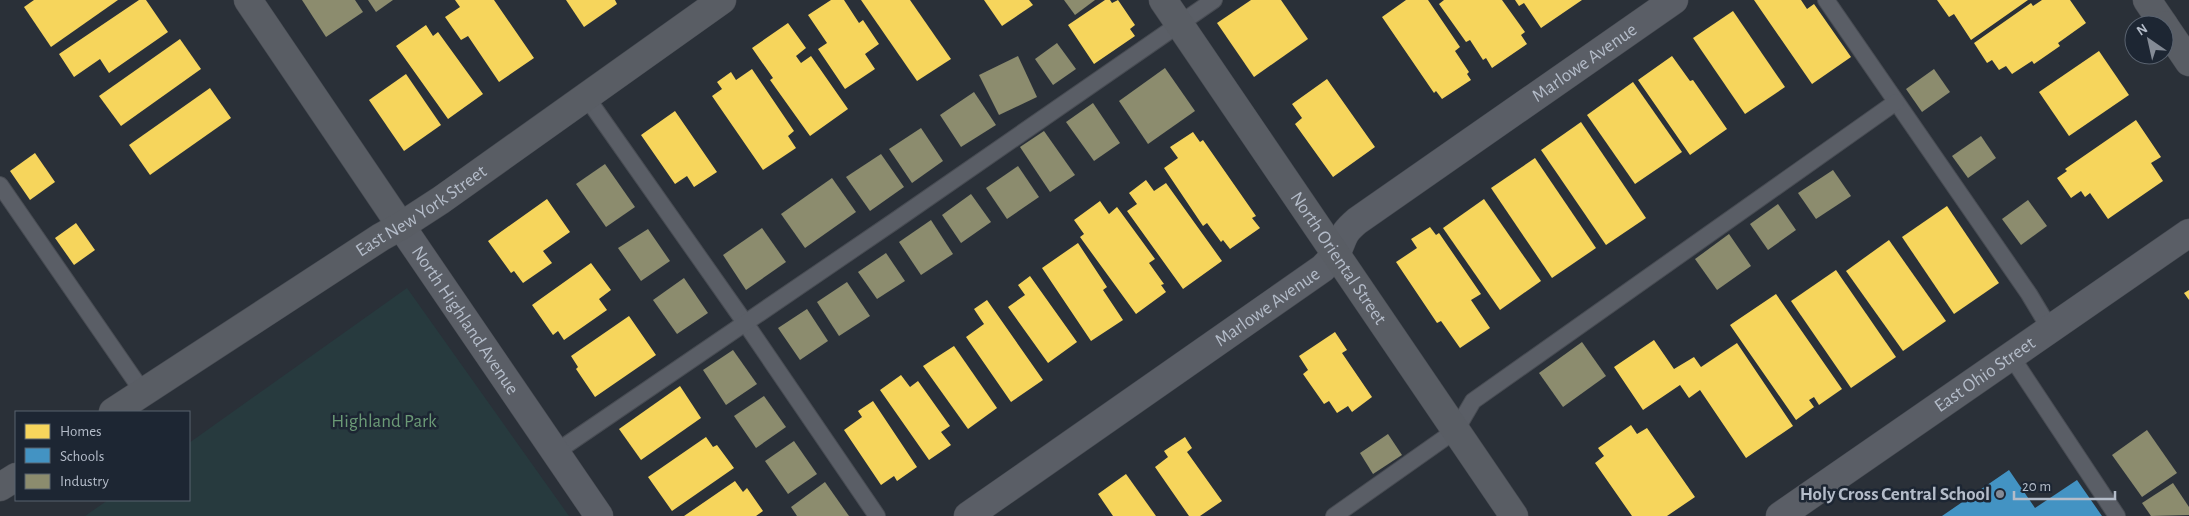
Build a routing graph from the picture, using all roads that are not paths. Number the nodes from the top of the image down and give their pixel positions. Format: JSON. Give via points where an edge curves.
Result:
{"nodes":[{"id":1,"x":1163,"y":0,"type":"edge"},
{"id":2,"x":1214,"y":0,"type":"edge"},
{"id":3,"x":1674,"y":0,"type":"edge"},
{"id":4,"x":1826,"y":0,"type":"edge"},
{"id":5,"x":2147,"y":0,"type":"edge"},
{"id":6,"x":251,"y":1,"type":"edge"},
{"id":7,"x":717,"y":2,"type":"edge"},
{"id":8,"x":2157,"y":15,"type":"edge"},
{"id":9,"x":1180,"y":24,"type":"junction"},
{"id":10,"x":2174,"y":40,"type":"edge"},
{"id":11,"x":2189,"y":62,"type":"edge"},
{"id":12,"x":586,"y":98,"type":"junction"},
{"id":13,"x":1896,"y":102,"type":"junction"},
{"id":14,"x":0,"y":185,"type":"edge"},
{"id":15,"x":401,"y":226,"type":"junction"},
{"id":16,"x":2189,"y":232,"type":"edge"},
{"id":17,"x":1336,"y":253,"type":"junction"},
{"id":18,"x":746,"y":324,"type":"junction"},
{"id":19,"x":2050,"y":328,"type":"junction"},
{"id":20,"x":2011,"y":356,"type":"junction"},
{"id":21,"x":143,"y":392,"type":"junction"},
{"id":22,"x":114,"y":411,"type":"edge"},
{"id":23,"x":1456,"y":430,"type":"junction"},
{"id":24,"x":556,"y":452,"type":"junction"},
{"id":25,"x":15,"y":477,"type":"edge"},
{"id":26,"x":0,"y":487,"type":"edge"},
{"id":27,"x":599,"y":516,"type":"edge"},
{"id":28,"x":877,"y":516,"type":"edge"},
{"id":29,"x":968,"y":516,"type":"edge"},
{"id":30,"x":1334,"y":516,"type":"edge"},
{"id":31,"x":1514,"y":516,"type":"edge"},
{"id":32,"x":1780,"y":516,"type":"edge"},
{"id":33,"x":2117,"y":516,"type":"edge"}],
"edges":[{"from":1,"to":9,"type":"street","name":"North Oriental Street"},
{"from":2,"to":9,"type":"lane"},
{"from":3,"to":17,"type":"street","name":"Marlowe Avenue","via":[[1357,221],[1343,236]]},
{"from":4,"to":13,"type":"lane"},
{"from":5,"to":8,"type":"street"},
{"from":6,"to":15,"type":"street","name":"North Highland Avenue"},
{"from":7,"to":12,"type":"street","name":"East New York Street"},
{"from":9,"to":17,"type":"street","name":"North Oriental Street"},
{"from":9,"to":18,"type":"lane"},
{"from":10,"to":11,"type":"street"},
{"from":12,"to":15,"type":"street","name":"East New York Street"},
{"from":12,"to":18,"type":"lane"},
{"from":13,"to":19,"type":"lane"},
{"from":13,"to":23,"type":"lane","via":[[1473,401]]},
{"from":14,"to":21,"type":"lane"},
{"from":15,"to":21,"type":"street","name":"East New York Street"},
{"from":15,"to":24,"type":"street","name":"North Highland Avenue"},
{"from":16,"to":19,"type":"street","name":"East Ohio Street"},
{"from":17,"to":23,"type":"street","name":"North Oriental Street"},
{"from":17,"to":29,"type":"street","name":"Marlowe Avenue","via":[[1323,268]]},
{"from":18,"to":24,"type":"lane"},
{"from":18,"to":28,"type":"lane"},
{"from":19,"to":20,"type":"street","name":"East Ohio Street"},
{"from":20,"to":32,"type":"street","name":"East Ohio Street"},
{"from":20,"to":33,"type":"lane"},
{"from":21,"to":22,"type":"street","name":"East New York Street"},
{"from":23,"to":30,"type":"lane"},
{"from":23,"to":31,"type":"street","name":"North Oriental Street"},
{"from":24,"to":27,"type":"street","name":"North Highland Avenue"},
{"from":25,"to":26,"type":"street"}]}
